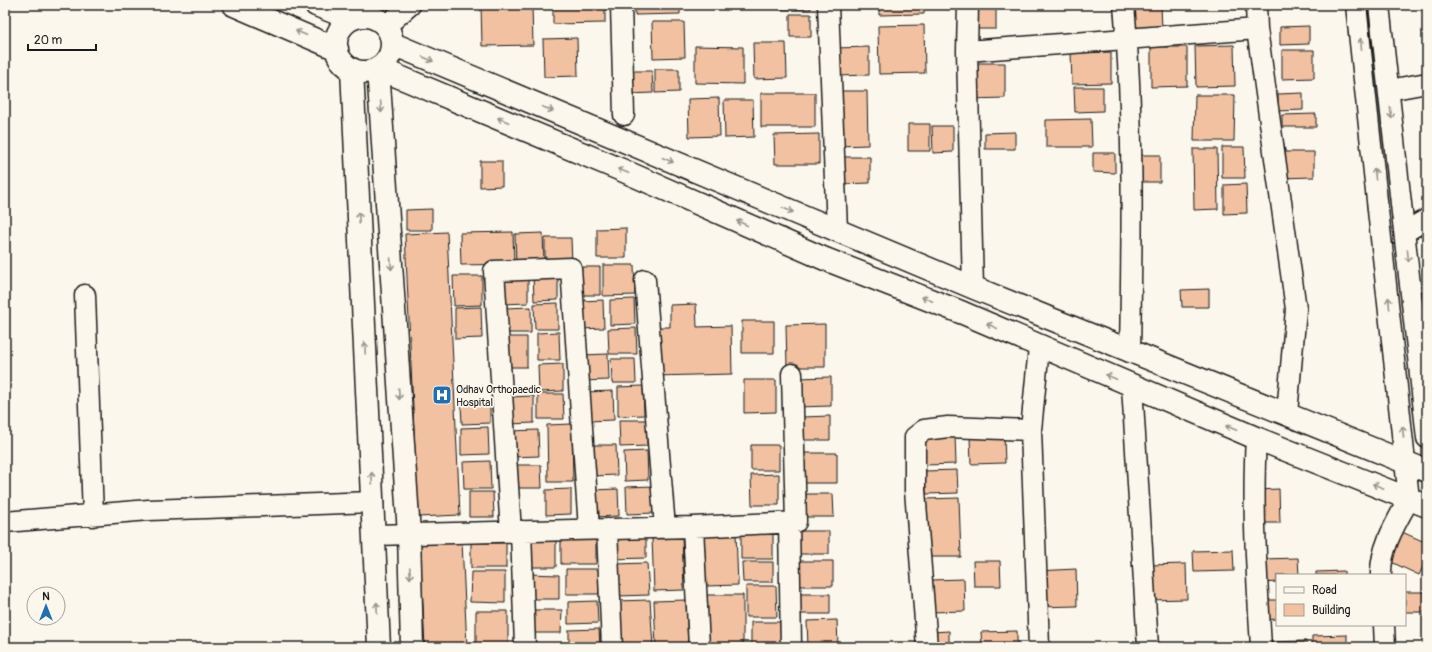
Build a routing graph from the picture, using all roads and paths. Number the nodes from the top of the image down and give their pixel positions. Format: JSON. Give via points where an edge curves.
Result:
{"nodes":[{"id":1,"x":234,"y":5,"type":"edge"},
{"id":2,"x":316,"y":5,"type":"edge"},
{"id":3,"x":410,"y":5,"type":"edge"},
{"id":4,"x":621,"y":5,"type":"edge"},
{"id":5,"x":828,"y":5,"type":"edge"},
{"id":6,"x":968,"y":5,"type":"edge"},
{"id":7,"x":1124,"y":5,"type":"edge"},
{"id":8,"x":1256,"y":5,"type":"edge"},
{"id":9,"x":1356,"y":5,"type":"edge"},
{"id":10,"x":1379,"y":5,"type":"edge"},
{"id":11,"x":372,"y":19,"type":"edge"},
{"id":12,"x":1257,"y":29,"type":"junction"},
{"id":13,"x":1127,"y":40,"type":"junction"},
{"id":14,"x":337,"y":49,"type":"junction"},
{"id":15,"x":967,"y":51,"type":"junction"},
{"id":16,"x":378,"y":68,"type":"junction"},
{"id":17,"x":352,"y":69,"type":"junction"},
{"id":18,"x":1427,"y":82,"type":"edge"},
{"id":19,"x":1389,"y":90,"type":"junction"},
{"id":20,"x":624,"y":115,"type":"dead end"},
{"id":21,"x":1427,"y":219,"type":"edge"},
{"id":22,"x":837,"y":230,"type":"junction"},
{"id":23,"x":1405,"y":232,"type":"junction"},
{"id":24,"x":645,"y":280,"type":"dead end"},
{"id":25,"x":973,"y":288,"type":"junction"},
{"id":26,"x":85,"y":295,"type":"dead end"},
{"id":27,"x":1039,"y":347,"type":"junction"},
{"id":28,"x":1130,"y":352,"type":"junction"},
{"id":29,"x":792,"y":374,"type":"dead end"},
{"id":30,"x":1132,"y":386,"type":"junction"},
{"id":31,"x":1287,"y":414,"type":"junction"},
{"id":32,"x":1031,"y":430,"type":"junction"},
{"id":33,"x":1256,"y":438,"type":"junction"},
{"id":34,"x":1427,"y":438,"type":"edge"},
{"id":35,"x":1406,"y":463,"type":"junction"},
{"id":36,"x":1427,"y":471,"type":"edge"},
{"id":37,"x":373,"y":502,"type":"junction"},
{"id":38,"x":1418,"y":502,"type":"edge"},
{"id":39,"x":93,"y":516,"type":"junction"},
{"id":40,"x":5,"y":522,"type":"edge"},
{"id":41,"x":789,"y":522,"type":"junction"},
{"id":42,"x":693,"y":527,"type":"junction"},
{"id":43,"x":665,"y":528,"type":"junction"},
{"id":44,"x":598,"y":529,"type":"junction"},
{"id":45,"x":516,"y":532,"type":"junction"},
{"id":46,"x":409,"y":534,"type":"junction"},
{"id":47,"x":374,"y":535,"type":"junction"},
{"id":48,"x":1381,"y":574,"type":"edge"},
{"id":49,"x":1384,"y":626,"type":"edge"},
{"id":50,"x":379,"y":647,"type":"edge"},
{"id":51,"x":412,"y":647,"type":"edge"},
{"id":52,"x":525,"y":647,"type":"edge"},
{"id":53,"x":612,"y":647,"type":"edge"},
{"id":54,"x":699,"y":647,"type":"edge"},
{"id":55,"x":791,"y":647,"type":"edge"},
{"id":56,"x":926,"y":647,"type":"edge"},
{"id":57,"x":1039,"y":647,"type":"edge"},
{"id":58,"x":1148,"y":647,"type":"edge"},
{"id":59,"x":1261,"y":647,"type":"edge"},
{"id":60,"x":1385,"y":647,"type":"edge"}],
"edges":[{"from":14,"to":1,"type":"street","one_way":true},
{"from":2,"to":11,"type":"street"},
{"from":3,"to":11,"type":"street"},
{"from":4,"to":20,"type":"street"},
{"from":5,"to":22,"type":"street"},
{"from":6,"to":15,"type":"street"},
{"from":7,"to":13,"type":"street"},
{"from":8,"to":12,"type":"street"},
{"from":35,"to":9,"type":"street","one_way":true},
{"from":10,"to":19,"type":"street"},
{"from":11,"to":14,"type":"street","via":[[340,32]]},
{"from":11,"to":16,"type":"street","via":[[390,54],[386,62]]},
{"from":11,"to":22,"type":"street","one_way":true},
{"from":12,"to":13,"type":"street"},
{"from":12,"to":31,"type":"street","via":[[1296,309]]},
{"from":13,"to":15,"type":"street"},
{"from":13,"to":28,"type":"street","via":[[1133,191]]},
{"from":14,"to":17,"type":"street","via":[[345,64]]},
{"from":15,"to":25,"type":"street"},
{"from":16,"to":17,"type":"street","via":[[360,71]]},
{"from":27,"to":16,"type":"street","one_way":true,"via":[[963,313],[825,259]]},
{"from":16,"to":46,"type":"street","one_way":true},
{"from":37,"to":17,"type":"street","one_way":true},
{"from":18,"to":19,"type":"street"},
{"from":19,"to":23,"type":"street","one_way":true},
{"from":21,"to":23,"type":"street"},
{"from":22,"to":25,"type":"street"},
{"from":23,"to":34,"type":"street","one_way":true},
{"from":24,"to":43,"type":"street"},
{"from":25,"to":28,"type":"street"},
{"from":26,"to":39,"type":"street"},
{"from":30,"to":27,"type":"street","one_way":true},
{"from":27,"to":32,"type":"street"},
{"from":28,"to":31,"type":"street"},
{"from":29,"to":41,"type":"street","via":[[796,522]]},
{"from":33,"to":30,"type":"street","one_way":true},
{"from":30,"to":58,"type":"street"},
{"from":31,"to":35,"type":"street"},
{"from":32,"to":56,"type":"street","via":[[948,427],[924,430],[915,437],[915,490]]},
{"from":32,"to":57,"type":"street"},
{"from":38,"to":33,"type":"street","one_way":true},
{"from":33,"to":59,"type":"street","via":[[1255,528]]},
{"from":35,"to":36,"type":"street"},
{"from":35,"to":38,"type":"street"},
{"from":37,"to":39,"type":"street","via":[[148,510]]},
{"from":37,"to":47,"type":"street"},
{"from":38,"to":48,"type":"street","via":[[1392,529]]},
{"from":39,"to":40,"type":"street"},
{"from":41,"to":42,"type":"street"},
{"from":41,"to":55,"type":"street"},
{"from":42,"to":43,"type":"street"},
{"from":42,"to":54,"type":"street"},
{"from":43,"to":44,"type":"street"},
{"from":44,"to":45,"type":"street"},
{"from":44,"to":45,"type":"street","via":[[571,268],[494,271]]},
{"from":44,"to":53,"type":"street"},
{"from":45,"to":46,"type":"street"},
{"from":45,"to":52,"type":"street"},
{"from":46,"to":47,"type":"street"},
{"from":46,"to":51,"type":"street","one_way":true},
{"from":50,"to":47,"type":"street","one_way":true},
{"from":49,"to":60,"type":"street"}]}
